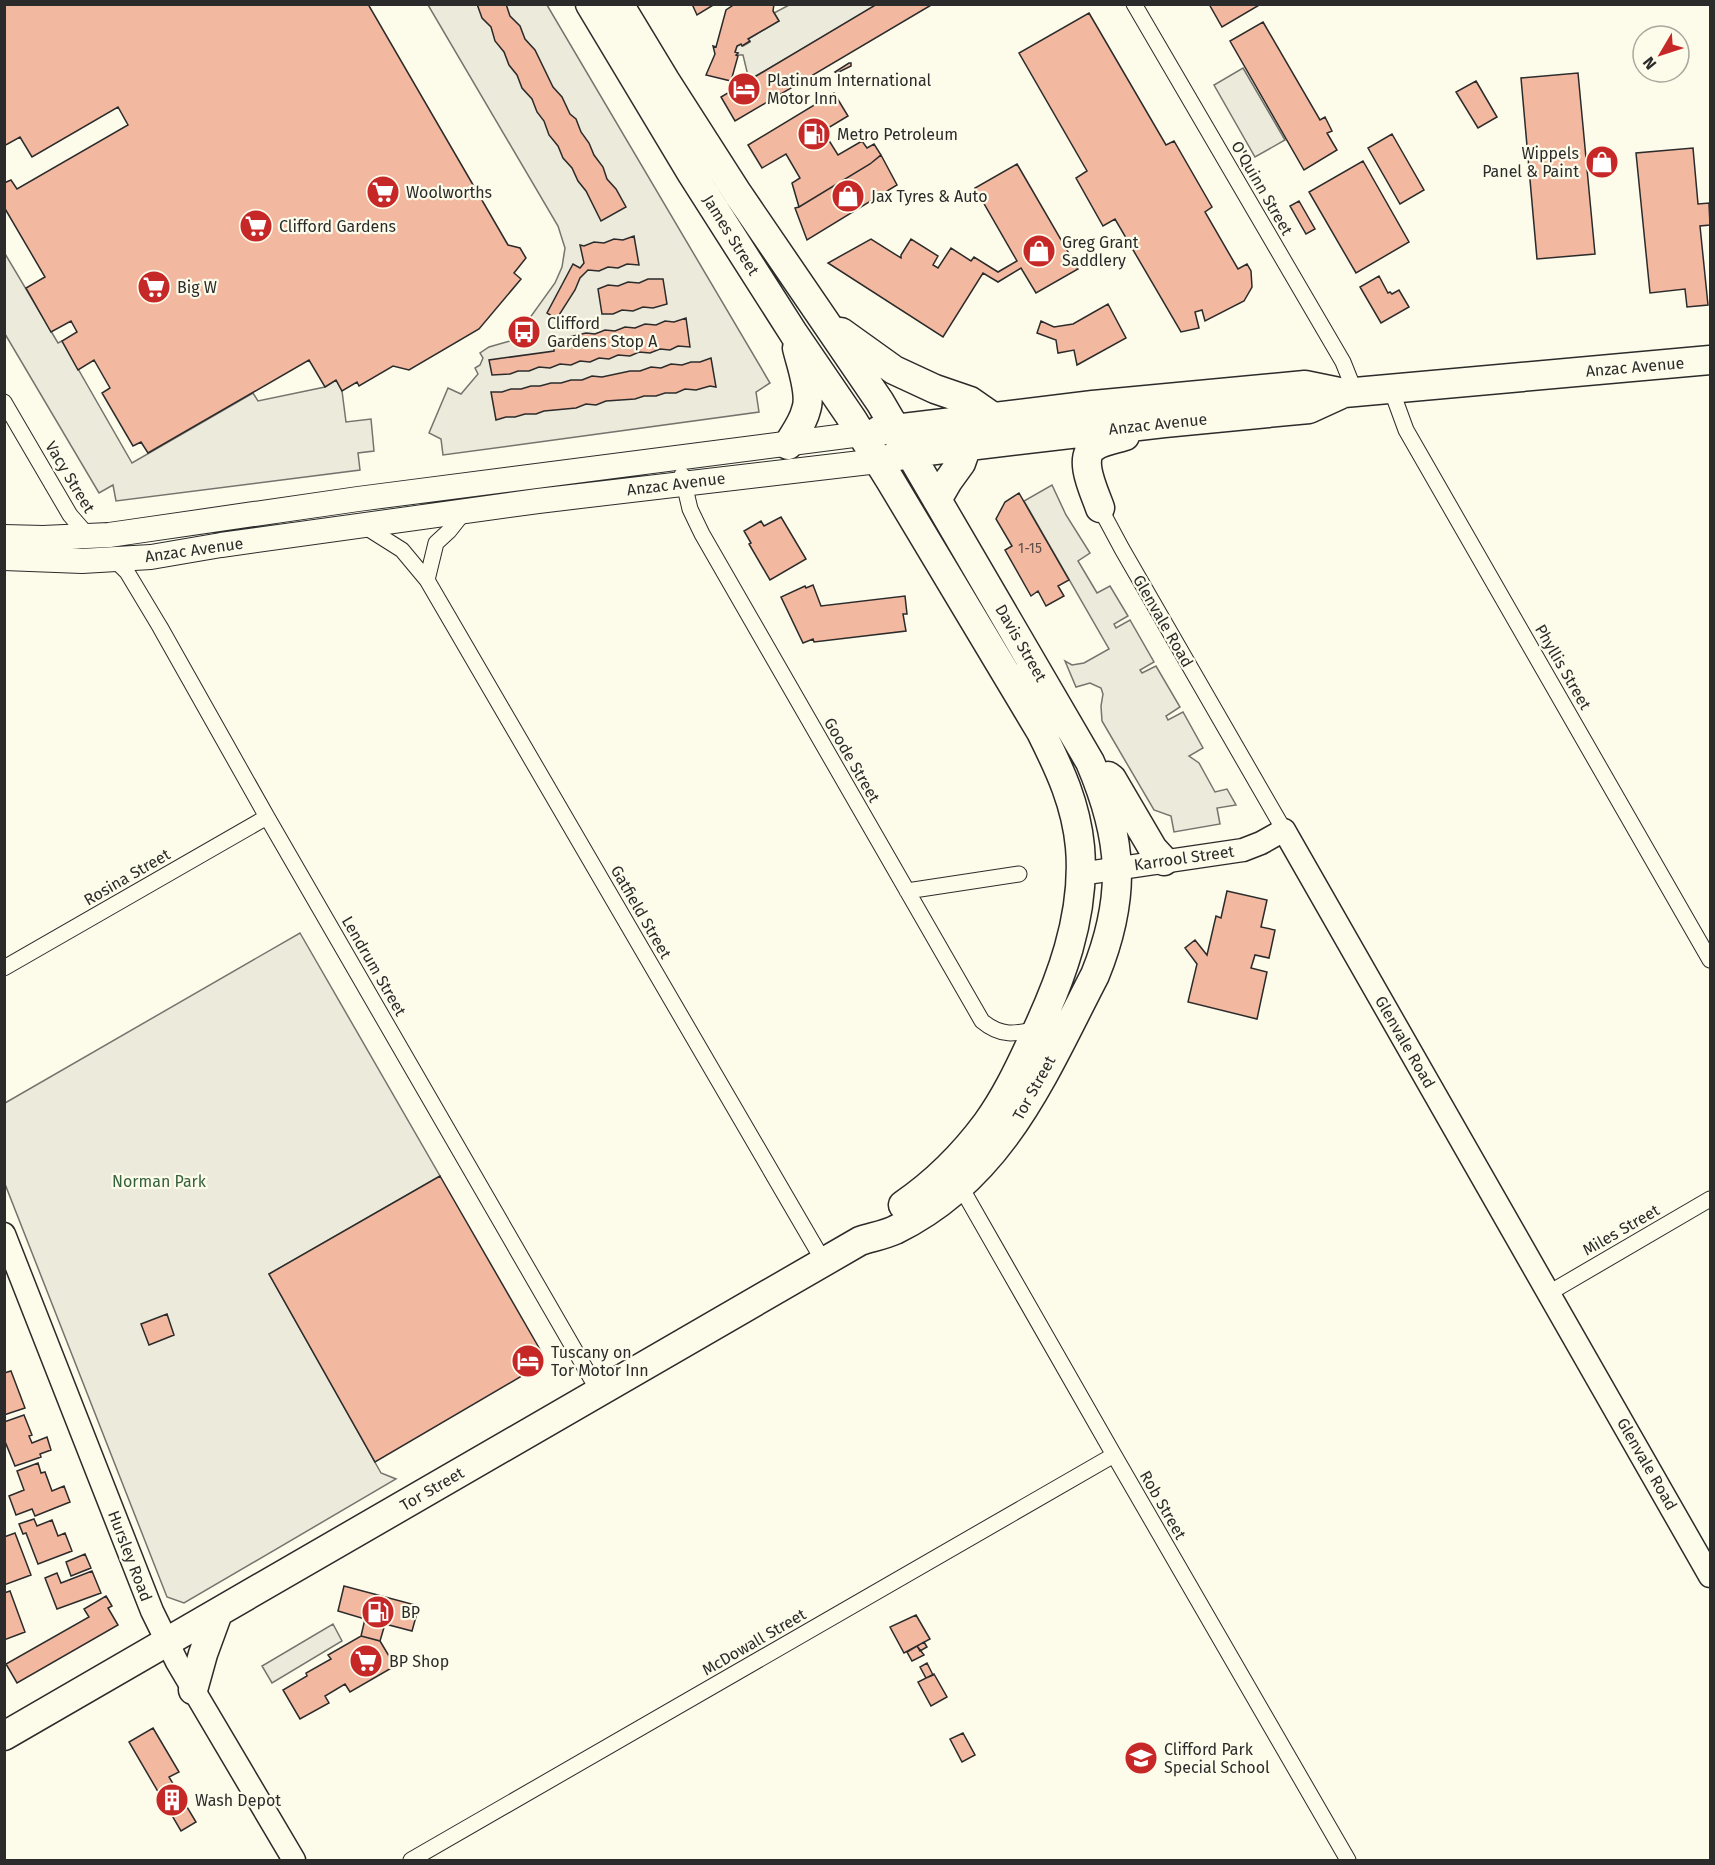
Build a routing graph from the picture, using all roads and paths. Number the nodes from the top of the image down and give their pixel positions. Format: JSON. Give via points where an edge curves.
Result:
{"nodes":[{"id":1,"x":590,"y":4,"type":"edge"},
{"id":2,"x":619,"y":4,"type":"edge"},
{"id":3,"x":1134,"y":4,"type":"edge"},
{"id":4,"x":825,"y":320,"type":"junction"},
{"id":5,"x":794,"y":334,"type":"junction"},
{"id":6,"x":1710,"y":360,"type":"edge"},
{"id":7,"x":1391,"y":389,"type":"junction"},
{"id":8,"x":1350,"y":392,"type":"junction"},
{"id":9,"x":4,"y":402,"type":"edge"},
{"id":10,"x":993,"y":417,"type":"junction"},
{"id":11,"x":1164,"y":423,"type":"junction"},
{"id":12,"x":895,"y":429,"type":"junction"},
{"id":13,"x":861,"y":434,"type":"junction"},
{"id":14,"x":788,"y":445,"type":"junction"},
{"id":15,"x":967,"y":446,"type":"junction"},
{"id":16,"x":909,"y":454,"type":"junction"},
{"id":17,"x":679,"y":457,"type":"junction"},
{"id":18,"x":878,"y":461,"type":"junction"},
{"id":19,"x":684,"y":483,"type":"junction"},
{"id":20,"x":937,"y":500,"type":"junction"},
{"id":21,"x":1100,"y":508,"type":"joint"},
{"id":22,"x":464,"y":512,"type":"junction"},
{"id":23,"x":364,"y":526,"type":"junction"},
{"id":24,"x":4,"y":537,"type":"edge"},
{"id":25,"x":90,"y":537,"type":"junction"},
{"id":26,"x":4,"y":558,"type":"edge"},
{"id":27,"x":116,"y":560,"type":"junction"},
{"id":28,"x":427,"y":580,"type":"junction"},
{"id":29,"x":1090,"y":762,"type":"junction"},
{"id":30,"x":267,"y":817,"type":"junction"},
{"id":31,"x":1284,"y":830,"type":"junction"},
{"id":32,"x":1164,"y":861,"type":"junction"},
{"id":33,"x":1117,"y":868,"type":"junction"},
{"id":34,"x":1019,"y":874,"type":"dead end"},
{"id":35,"x":1080,"y":874,"type":"junction"},
{"id":36,"x":907,"y":891,"type":"junction"},
{"id":37,"x":1710,"y":960,"type":"edge"},
{"id":38,"x":4,"y":968,"type":"edge"},
{"id":39,"x":1038,"y":1029,"type":"junction"},
{"id":40,"x":955,"y":1176,"type":"junction"},
{"id":41,"x":1710,"y":1199,"type":"edge"},
{"id":42,"x":4,"y":1234,"type":"edge"},
{"id":43,"x":824,"y":1262,"type":"junction"},
{"id":44,"x":1549,"y":1293,"type":"junction"},
{"id":45,"x":599,"y":1392,"type":"junction"},
{"id":46,"x":1114,"y":1455,"type":"junction"},
{"id":47,"x":1710,"y":1575,"type":"edge"},
{"id":48,"x":218,"y":1613,"type":"junction"},
{"id":49,"x":167,"y":1642,"type":"junction"},
{"id":50,"x":194,"y":1690,"type":"junction"},
{"id":51,"x":4,"y":1736,"type":"edge"},
{"id":52,"x":294,"y":1860,"type":"edge"},
{"id":53,"x":411,"y":1860,"type":"edge"},
{"id":54,"x":1348,"y":1860,"type":"edge"}],
"edges":[{"from":1,"to":5,"type":"highway","name":"James Street"},
{"from":2,"to":4,"type":"highway","name":"James Street","via":[[738,194]]},
{"from":3,"to":8,"type":"street","name":"O'Quinn Street","via":[[1342,362]]},
{"from":4,"to":10,"type":"highway","via":[[894,370],[970,401]]},
{"from":4,"to":12,"type":"highway","name":"James Street"},
{"from":5,"to":13,"type":"highway","name":"James Street"},
{"from":5,"to":14,"type":"highway","via":[[808,403]]},
{"from":6,"to":7,"type":"highway","name":"Anzac Avenue"},
{"from":7,"to":8,"type":"highway","name":"Anzac Avenue"},
{"from":7,"to":37,"type":"street","name":"Phyllis Street","via":[[1406,430]]},
{"from":8,"to":10,"type":"highway","name":"Anzac Avenue","via":[[1305,385]]},
{"from":8,"to":11,"type":"highway","name":"Anzac Avenue","via":[[1309,409]]},
{"from":9,"to":25,"type":"street","name":"Vacy Street","via":[[70,515]]},
{"from":10,"to":12,"type":"highway","name":"Anzac Avenue"},
{"from":11,"to":15,"type":"highway","name":"Anzac Avenue"},
{"from":11,"to":21,"type":"highway","via":[[1093,447],[1087,457],[1087,471]]},
{"from":12,"to":13,"type":"highway","name":"Anzac Avenue"},
{"from":12,"to":16,"type":"highway","name":"Davis Street"},
{"from":13,"to":14,"type":"main road","name":"Anzac Avenue"},
{"from":13,"to":18,"type":"highway","name":"James Street"},
{"from":14,"to":17,"type":"main road","name":"Anzac Avenue"},
{"from":15,"to":16,"type":"highway","name":"Anzac Avenue"},
{"from":15,"to":20,"type":"highway","via":[[962,463]]},
{"from":16,"to":18,"type":"highway","name":"Anzac Avenue"},
{"from":16,"to":20,"type":"highway","name":"Davis Street"},
{"from":17,"to":19,"type":"street","name":"Goode Street"},
{"from":17,"to":25,"type":"main road","name":"Anzac Avenue"},
{"from":18,"to":19,"type":"main road","name":"Anzac Avenue"},
{"from":18,"to":35,"type":"highway","name":"Davis Street","via":[[1041,732],[1061,772],[1076,822]]},
{"from":19,"to":22,"type":"main road","name":"Anzac Avenue"},
{"from":19,"to":36,"type":"street","name":"Goode Street","via":[[702,534]]},
{"from":20,"to":29,"type":"highway","name":"Davis Street"},
{"from":21,"to":31,"type":"street","name":"Glenvale Road"},
{"from":22,"to":23,"type":"main road","name":"Anzac Avenue"},
{"from":22,"to":28,"type":"street","via":[[436,543]]},
{"from":23,"to":27,"type":"main road","name":"Anzac Avenue"},
{"from":23,"to":28,"type":"street","name":"Gatfield Street","via":[[402,550]]},
{"from":24,"to":25,"type":"main road","name":"Anzac Avenue"},
{"from":25,"to":27,"type":"street","name":"Vacy Street"},
{"from":26,"to":27,"type":"main road","name":"Anzac Avenue"},
{"from":27,"to":30,"type":"street","name":"Lendrum Street","via":[[160,627]]},
{"from":28,"to":43,"type":"street","name":"Gatfield Street"},
{"from":29,"to":32,"type":"highway","via":[[1112,779]]},
{"from":29,"to":33,"type":"highway","name":"Davis Street","via":[[1111,819]]},
{"from":30,"to":38,"type":"street","name":"Rosina Street"},
{"from":30,"to":45,"type":"street","name":"Lendrum Street"},
{"from":31,"to":32,"type":"street","name":"Karrool Street","via":[[1243,850]]},
{"from":31,"to":44,"type":"street","name":"Glenvale Road"},
{"from":32,"to":33,"type":"street","name":"Karrool Street"},
{"from":33,"to":35,"type":"street","name":"Karrool Street"},
{"from":33,"to":40,"type":"highway","name":"Tor Street","via":[[1117,898],[1095,975],[1028,1103],[1000,1143]]},
{"from":34,"to":36,"type":"street"},
{"from":35,"to":39,"type":"highway","name":"Tor Street","via":[[1071,935]]},
{"from":36,"to":39,"type":"street","name":"Goode Street","via":[[982,1021],[1007,1034]]},
{"from":39,"to":40,"type":"highway","name":"Tor Street","via":[[1004,1098],[967,1148]]},
{"from":40,"to":43,"type":"highway","name":"Tor Street","via":[[927,1187],[860,1241]]},
{"from":40,"to":46,"type":"street","name":"Rob Street"},
{"from":41,"to":44,"type":"street","name":"Miles Street"},
{"from":42,"to":49,"type":"street","name":"Hursley Road"},
{"from":43,"to":45,"type":"highway","name":"Tor Street"},
{"from":44,"to":47,"type":"street","name":"Glenvale Road"},
{"from":45,"to":48,"type":"highway","name":"Tor Street"},
{"from":46,"to":53,"type":"street","name":"McDowall Street"},
{"from":46,"to":54,"type":"street","name":"Rob Street"},
{"from":48,"to":49,"type":"highway","name":"Tor Street"},
{"from":48,"to":50,"type":"highway"},
{"from":49,"to":50,"type":"street","name":"Hursley Road"},
{"from":49,"to":51,"type":"highway","name":"Tor Street"},
{"from":50,"to":52,"type":"street","name":"Hursley Road"}]}
